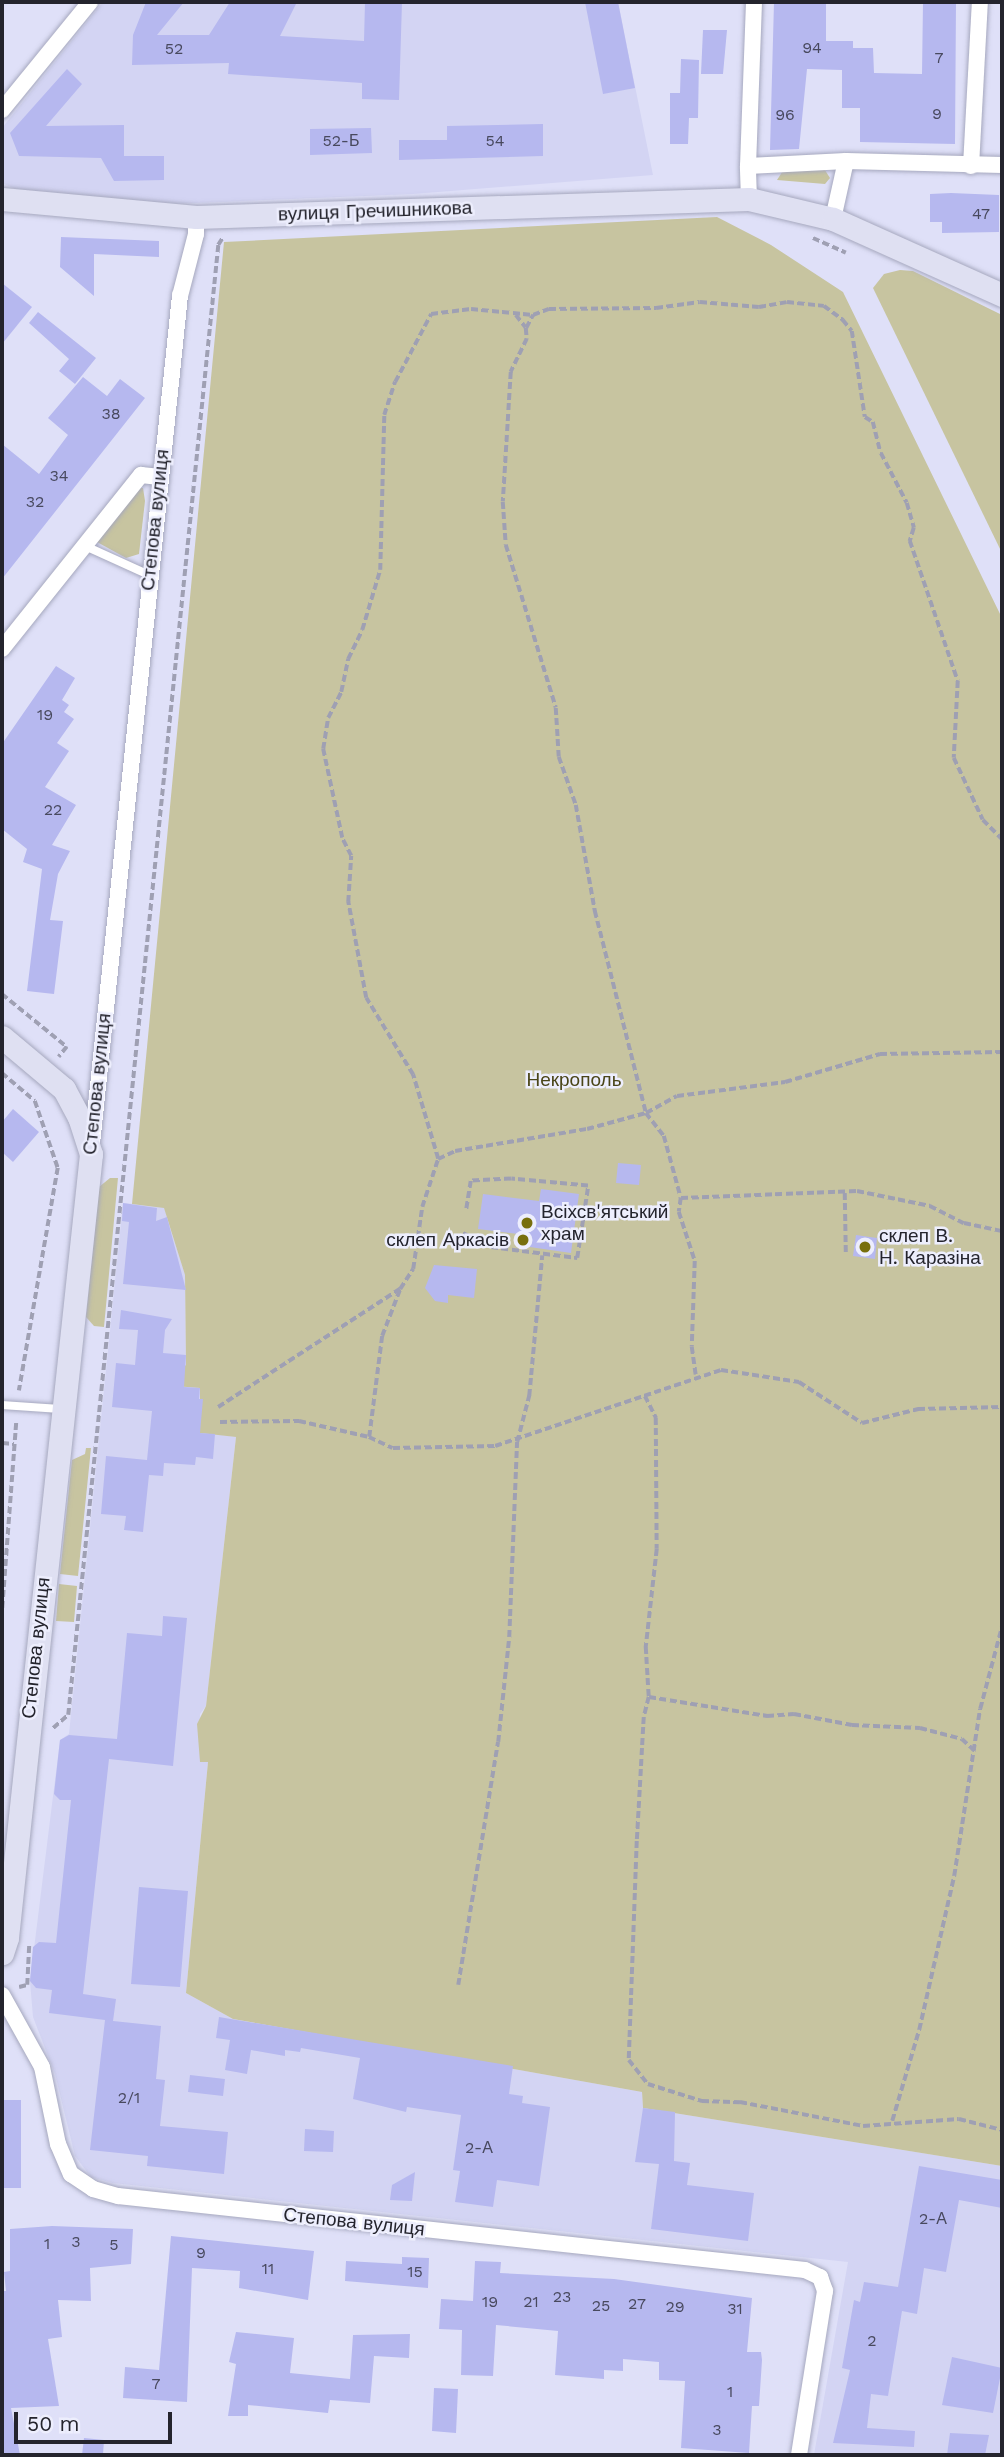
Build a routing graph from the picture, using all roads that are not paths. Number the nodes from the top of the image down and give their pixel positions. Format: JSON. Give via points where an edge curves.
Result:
{"nodes":[{"id":1,"x":90,"y":2,"type":"edge"},
{"id":2,"x":754,"y":2,"type":"edge"},
{"id":3,"x":980,"y":2,"type":"edge"},
{"id":4,"x":2,"y":110,"type":"edge"},
{"id":5,"x":846,"y":161,"type":"junction"},
{"id":6,"x":1002,"y":165,"type":"edge"},
{"id":7,"x":748,"y":166,"type":"junction"},
{"id":8,"x":971,"y":166,"type":"junction"},
{"id":9,"x":2,"y":199,"type":"edge"},
{"id":10,"x":749,"y":199,"type":"junction"},
{"id":11,"x":196,"y":217,"type":"junction"},
{"id":12,"x":833,"y":219,"type":"junction"},
{"id":13,"x":1002,"y":295,"type":"edge"},
{"id":14,"x":160,"y":477,"type":"junction"},
{"id":15,"x":83,"y":545,"type":"junction"},
{"id":16,"x":149,"y":575,"type":"junction"},
{"id":17,"x":2,"y":649,"type":"edge"},
{"id":18,"x":2,"y":1037,"type":"edge"},
{"id":19,"x":91,"y":1154,"type":"junction"},
{"id":20,"x":2,"y":1405,"type":"edge"},
{"id":21,"x":60,"y":1409,"type":"junction"},
{"id":22,"x":2,"y":1953,"type":"edge"},
{"id":23,"x":5,"y":1998,"type":"edge"},
{"id":24,"x":799,"y":2455,"type":"edge"}],
"edges":[{"from":1,"to":4,"type":"street"},
{"from":2,"to":7,"type":"street"},
{"from":3,"to":8,"type":"street"},
{"from":5,"to":7,"type":"street"},
{"from":5,"to":8,"type":"street"},
{"from":5,"to":12,"type":"street"},
{"from":6,"to":8,"type":"street"},
{"from":7,"to":10,"type":"street"},
{"from":9,"to":11,"type":"main road","name":"вулиця Гречишникова"},
{"from":10,"to":11,"type":"main road","name":"вулиця Гречишникова"},
{"from":10,"to":12,"type":"main road","name":"вулиця Гречишникова"},
{"from":11,"to":14,"type":"street","name":"Степова вулиця","via":[[180,296]]},
{"from":12,"to":13,"type":"main road","name":"вулиця Гречишникова"},
{"from":14,"to":15,"type":"street","via":[[141,475]]},
{"from":14,"to":16,"type":"street","name":"Степова вулиця"},
{"from":15,"to":16,"type":"lane"},
{"from":15,"to":17,"type":"street"},
{"from":16,"to":19,"type":"street","name":"Степова вулиця"},
{"from":18,"to":19,"type":"main road","via":[[64,1089]]},
{"from":19,"to":21,"type":"main road","name":"Степова вулиця"},
{"from":20,"to":21,"type":"lane"},
{"from":21,"to":22,"type":"main road","name":"Степова вулиця"},
{"from":23,"to":24,"type":"street","name":"Степова вулиця","via":[[42,2067],[58,2144],[71,2174],[93,2189],[131,2198],[805,2270],[820,2277],[825,2291]]}]}
